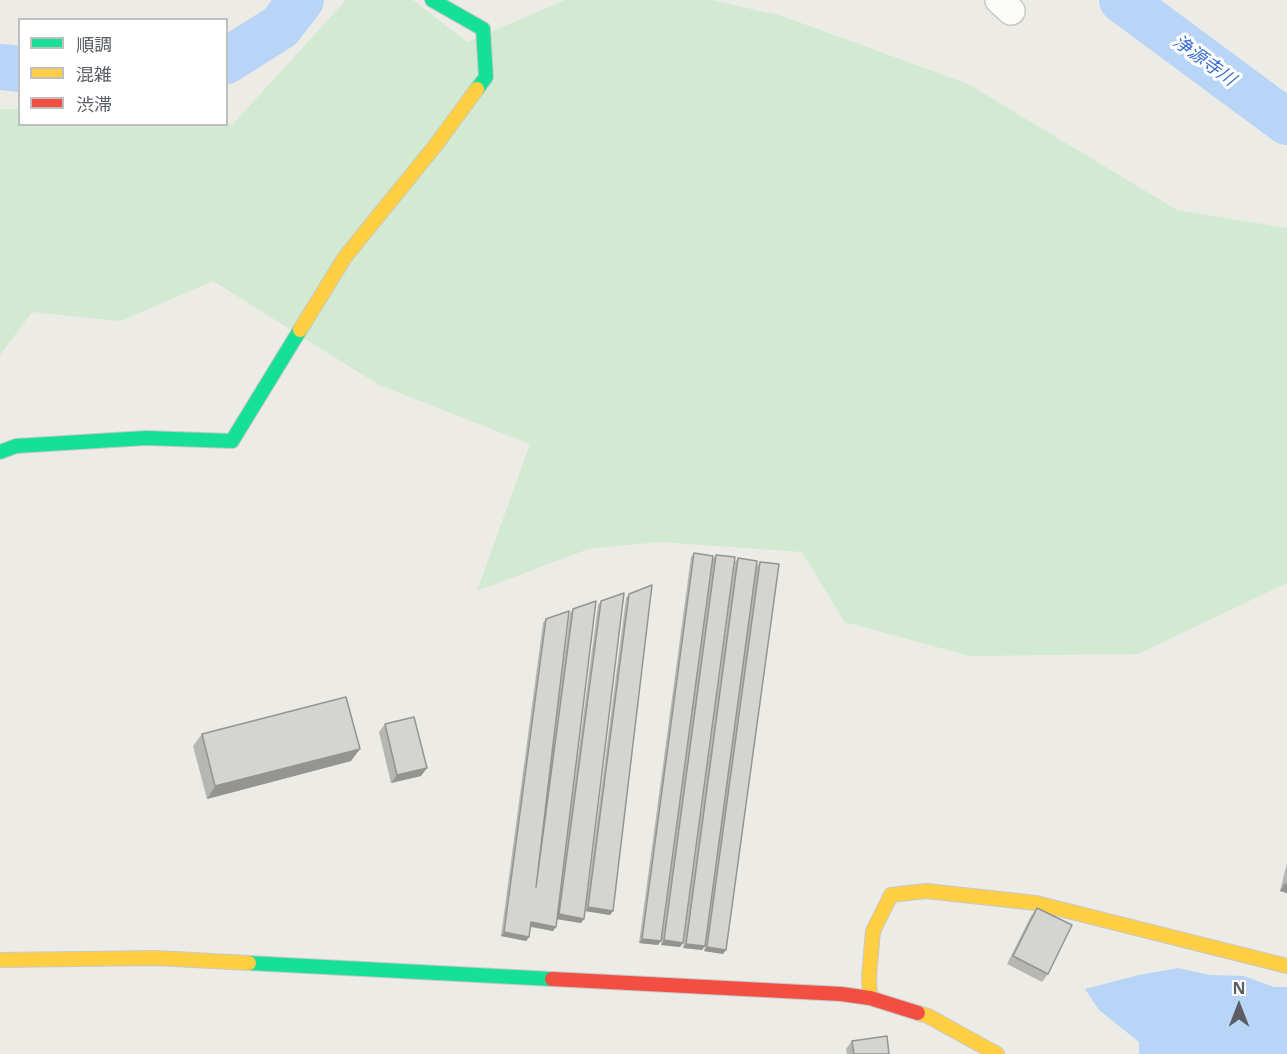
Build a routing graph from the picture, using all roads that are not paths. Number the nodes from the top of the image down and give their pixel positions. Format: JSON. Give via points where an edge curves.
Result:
{"nodes":[{"id":1,"x":432,"y":0,"type":"edge"},
{"id":2,"x":0,"y":452,"type":"edge"},
{"id":3,"x":0,"y":960,"type":"edge"},
{"id":4,"x":1287,"y":966,"type":"edge"},
{"id":5,"x":870,"y":998,"type":"junction"},
{"id":6,"x":997,"y":1054,"type":"edge"}],
"edges":[{"from":1,"to":2,"type":"street","via":[[483,29],[486,77],[345,257],[232,441],[146,438],[16,446]]},
{"from":3,"to":5,"type":"street","via":[[156,958]]},
{"from":4,"to":5,"type":"street","via":[[1036,903],[926,891],[891,895],[873,931]]},
{"from":5,"to":6,"type":"street","via":[[928,1016]]}]}
